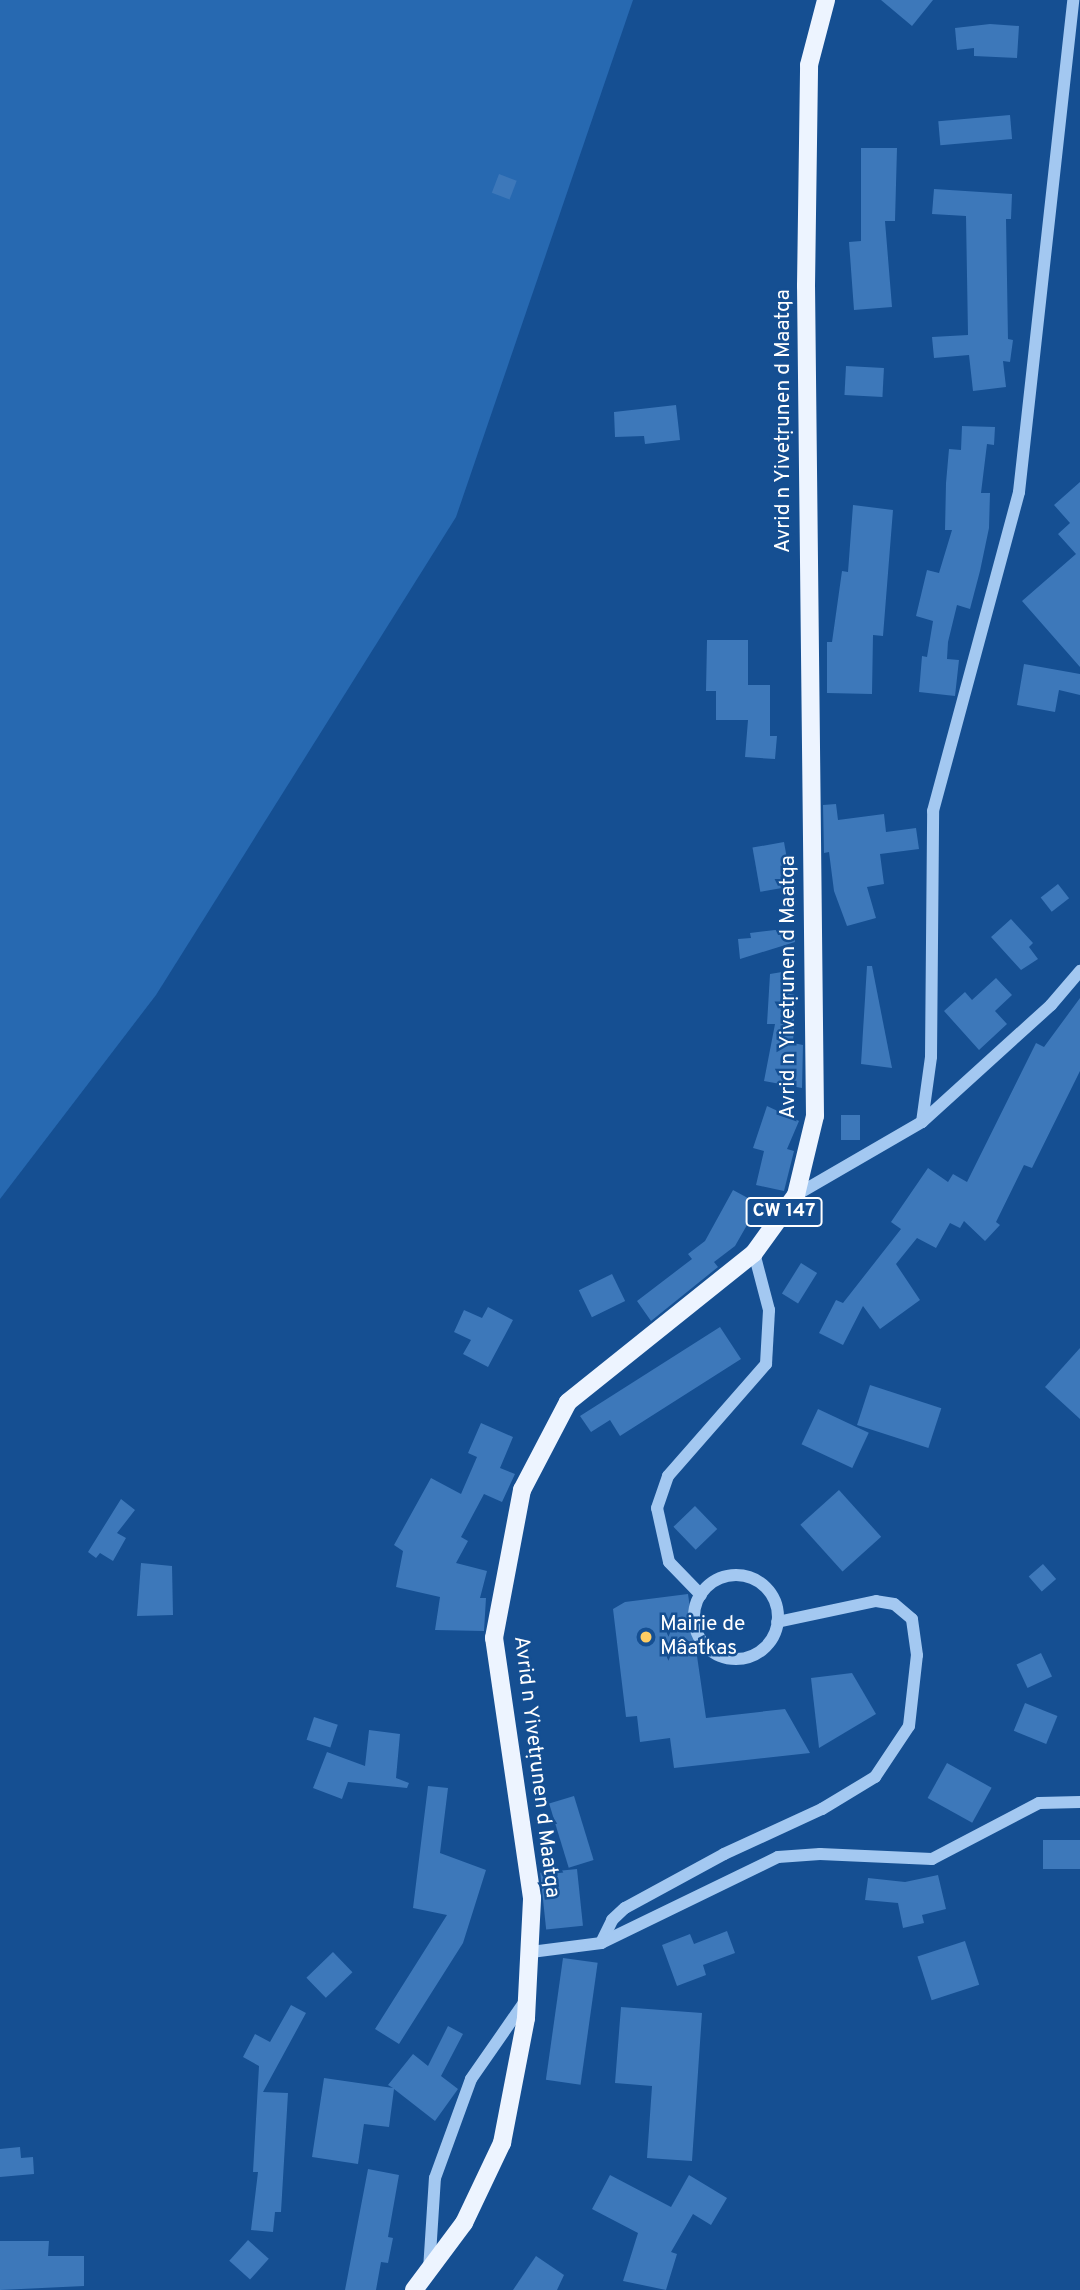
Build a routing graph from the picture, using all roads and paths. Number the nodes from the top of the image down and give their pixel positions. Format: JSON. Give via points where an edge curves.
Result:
{"nodes":[{"id":1,"x":826,"y":0,"type":"edge"},
{"id":2,"x":1073,"y":0,"type":"edge"},
{"id":3,"x":1080,"y":971,"type":"edge"},
{"id":4,"x":922,"y":1122,"type":"junction"},
{"id":5,"x":796,"y":1195,"type":"junction"},
{"id":6,"x":754,"y":1253,"type":"junction"},
{"id":7,"x":701,"y":1595,"type":"junction"},
{"id":8,"x":777,"y":1622,"type":"junction"},
{"id":9,"x":1080,"y":1802,"type":"edge"},
{"id":10,"x":601,"y":1943,"type":"junction"},
{"id":11,"x":531,"y":1952,"type":"junction"},
{"id":12,"x":528,"y":1998,"type":"junction"},
{"id":13,"x":429,"y":2270,"type":"junction"},
{"id":14,"x":414,"y":2290,"type":"edge"}],
"edges":[{"from":1,"to":5,"type":"main road","name":"Avrid n Yivetṛunen d Maatqa","number":"CW 147","via":[[808,65],[815,1116]]},
{"from":2,"to":4,"type":"street","via":[[1019,492],[933,811],[931,1057]]},
{"from":3,"to":4,"type":"street","via":[[1051,1005]]},
{"from":4,"to":5,"type":"street"},
{"from":5,"to":6,"type":"main road","name":"Avrid n Yivetṛunen d Maatqa","number":"CW 147"},
{"from":6,"to":7,"type":"street","via":[[769,1310],[766,1364],[668,1476],[657,1508],[669,1562]]},
{"from":6,"to":11,"type":"main road","name":"Avrid n Yivetṛunen d Maatqa","number":"CW 147","via":[[568,1402],[522,1490],[495,1638],[532,1898]]},
{"from":7,"to":8,"type":"street","via":[[726,1576],[752,1578],[772,1596]]},
{"from":7,"to":8,"type":"street","via":[[694,1615],[696,1629],[712,1652],[726,1657],[753,1655],[773,1636]]},
{"from":8,"to":10,"type":"street","via":[[876,1601],[894,1604],[912,1619],[917,1655],[909,1726],[876,1777],[625,1908],[612,1920]]},
{"from":9,"to":10,"type":"street","via":[[1039,1804],[932,1859],[820,1854],[778,1857]]},
{"from":10,"to":11,"type":"street"},
{"from":11,"to":12,"type":"main road","name":"Avrid n Yivetṛunen d Maatqa","number":"CW 147"},
{"from":12,"to":13,"type":"main road","name":"Avrid n Yivetṛunen d Maatqa","number":"CW 147","via":[[502,2143],[464,2223]]},
{"from":12,"to":13,"type":"street","via":[[471,2079],[435,2178]]},
{"from":13,"to":14,"type":"main road","name":"Avrid n Yivetṛunen d Maatqa","number":"CW 147"}]}
